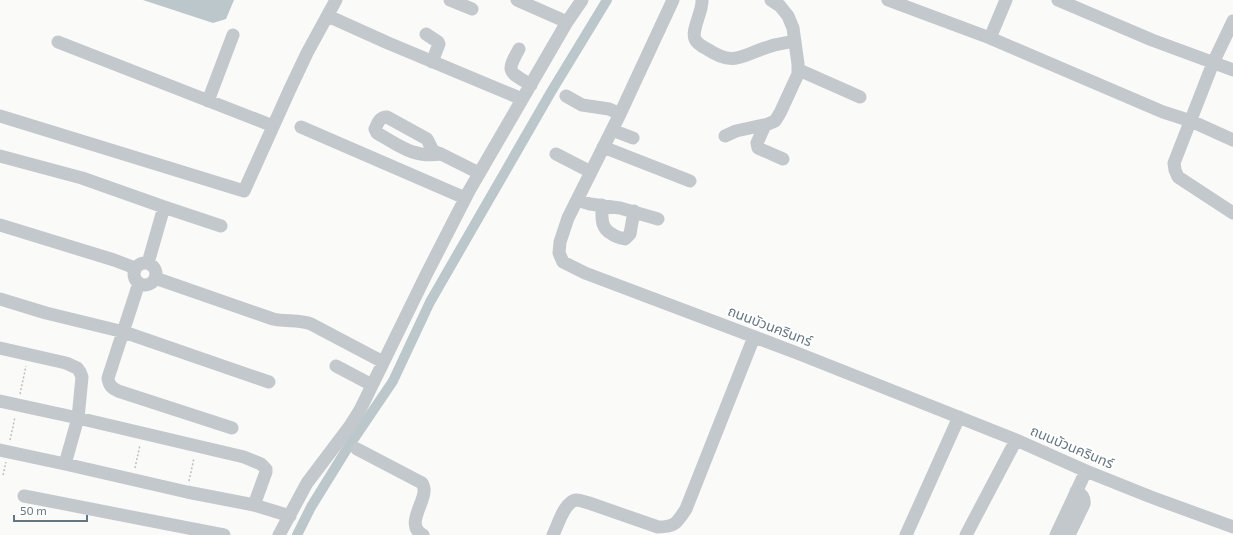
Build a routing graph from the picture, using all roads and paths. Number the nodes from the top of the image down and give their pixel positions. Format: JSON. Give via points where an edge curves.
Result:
{"nodes":[{"id":1,"x":336,"y":0,"type":"edge"},
{"id":2,"x":450,"y":0,"type":"edge"},
{"id":3,"x":517,"y":0,"type":"edge"},
{"id":4,"x":582,"y":0,"type":"edge"},
{"id":5,"x":673,"y":0,"type":"edge"},
{"id":6,"x":702,"y":0,"type":"edge"},
{"id":7,"x":771,"y":0,"type":"edge"},
{"id":8,"x":888,"y":0,"type":"edge"},
{"id":9,"x":1006,"y":0,"type":"edge"},
{"id":10,"x":1058,"y":0,"type":"edge"},
{"id":11,"x":472,"y":9,"type":"dead end"},
{"id":12,"x":328,"y":16,"type":"junction"},
{"id":13,"x":1233,"y":21,"type":"edge"},
{"id":14,"x":567,"y":22,"type":"junction"},
{"id":15,"x":426,"y":34,"type":"dead end"},
{"id":16,"x":233,"y":35,"type":"dead end"},
{"id":17,"x":990,"y":38,"type":"junction"},
{"id":18,"x":795,"y":41,"type":"junction"},
{"id":19,"x":58,"y":42,"type":"dead end"},
{"id":20,"x":519,"y":49,"type":"dead end"},
{"id":21,"x":432,"y":62,"type":"junction"},
{"id":22,"x":1213,"y":63,"type":"junction"},
{"id":23,"x":799,"y":70,"type":"junction"},
{"id":24,"x":1233,"y":70,"type":"edge"},
{"id":25,"x":531,"y":84,"type":"junction"},
{"id":26,"x":566,"y":96,"type":"dead end"},
{"id":27,"x":860,"y":97,"type":"dead end"},
{"id":28,"x":522,"y":99,"type":"junction"},
{"id":29,"x":208,"y":101,"type":"junction"},
{"id":30,"x":620,"y":114,"type":"junction"},
{"id":31,"x":0,"y":116,"type":"edge"},
{"id":32,"x":1191,"y":121,"type":"junction"},
{"id":33,"x":765,"y":125,"type":"junction"},
{"id":34,"x":273,"y":126,"type":"junction"},
{"id":35,"x":301,"y":127,"type":"dead end"},
{"id":36,"x":612,"y":130,"type":"junction"},
{"id":37,"x":725,"y":136,"type":"dead end"},
{"id":38,"x":633,"y":138,"type":"dead end"},
{"id":39,"x":1233,"y":140,"type":"edge"},
{"id":40,"x":603,"y":147,"type":"junction"},
{"id":41,"x":441,"y":154,"type":"dead end"},
{"id":42,"x":556,"y":154,"type":"dead end"},
{"id":43,"x":0,"y":156,"type":"edge"},
{"id":44,"x":782,"y":159,"type":"dead end"},
{"id":45,"x":591,"y":172,"type":"junction"},
{"id":46,"x":479,"y":173,"type":"junction"},
{"id":47,"x":690,"y":181,"type":"dead end"},
{"id":48,"x":465,"y":198,"type":"junction"},
{"id":49,"x":577,"y":200,"type":"junction"},
{"id":50,"x":602,"y":205,"type":"junction"},
{"id":51,"x":164,"y":207,"type":"junction"},
{"id":52,"x":634,"y":211,"type":"junction"},
{"id":53,"x":1233,"y":213,"type":"edge"},
{"id":54,"x":658,"y":219,"type":"dead end"},
{"id":55,"x":0,"y":225,"type":"edge"},
{"id":56,"x":221,"y":226,"type":"dead end"},
{"id":57,"x":148,"y":263,"type":"junction"},
{"id":58,"x":135,"y":268,"type":"junction"},
{"id":59,"x":155,"y":278,"type":"junction"},
{"id":60,"x":139,"y":283,"type":"junction"},
{"id":61,"x":0,"y":299,"type":"edge"},
{"id":62,"x":124,"y":332,"type":"junction"},
{"id":63,"x":754,"y":337,"type":"junction"},
{"id":64,"x":0,"y":348,"type":"edge"},
{"id":65,"x":28,"y":354,"type":"junction"},
{"id":66,"x":383,"y":362,"type":"junction"},
{"id":67,"x":336,"y":366,"type":"dead end"},
{"id":68,"x":270,"y":382,"type":"dead end"},
{"id":69,"x":372,"y":385,"type":"junction"},
{"id":70,"x":0,"y":401,"type":"edge"},
{"id":71,"x":18,"y":405,"type":"junction"},
{"id":72,"x":959,"y":417,"type":"junction"},
{"id":73,"x":78,"y":418,"type":"junction"},
{"id":74,"x":232,"y":428,"type":"dead end"},
{"id":75,"x":143,"y":433,"type":"junction"},
{"id":76,"x":1016,"y":440,"type":"junction"},
{"id":77,"x":197,"y":446,"type":"junction"},
{"id":78,"x":357,"y":449,"type":"dead end"},
{"id":79,"x":4,"y":451,"type":"edge"},
{"id":80,"x":65,"y":464,"type":"junction"},
{"id":81,"x":1086,"y":471,"type":"junction"},
{"id":82,"x":132,"y":479,"type":"junction"},
{"id":83,"x":1076,"y":491,"type":"junction"},
{"id":84,"x":187,"y":492,"type":"junction"},
{"id":85,"x":24,"y":496,"type":"dead end"},
{"id":86,"x":254,"y":505,"type":"junction"},
{"id":87,"x":290,"y":516,"type":"junction"},
{"id":88,"x":1233,"y":527,"type":"edge"},
{"id":89,"x":224,"y":535,"type":"edge"},
{"id":90,"x":278,"y":535,"type":"edge"},
{"id":91,"x":423,"y":535,"type":"edge"},
{"id":92,"x":553,"y":535,"type":"edge"},
{"id":93,"x":906,"y":535,"type":"edge"},
{"id":94,"x":966,"y":535,"type":"edge"},
{"id":95,"x":1056,"y":535,"type":"edge"},
{"id":96,"x":1068,"y":535,"type":"edge"}],
"edges":[{"from":1,"to":12,"type":"street"},
{"from":2,"to":11,"type":"street"},
{"from":3,"to":14,"type":"street"},
{"from":4,"to":14,"type":"street"},
{"from":5,"to":30,"type":"street","name":"ถนนบัวนครินทร์"},
{"from":6,"to":18,"type":"street","via":[[695,40],[717,56],[734,59]]},
{"from":7,"to":18,"type":"street","via":[[788,16]]},
{"from":8,"to":17,"type":"street"},
{"from":9,"to":17,"type":"street"},
{"from":10,"to":22,"type":"street"},
{"from":12,"to":21,"type":"street"},
{"from":12,"to":34,"type":"street"},
{"from":13,"to":22,"type":"street"},
{"from":14,"to":25,"type":"street"},
{"from":15,"to":21,"type":"street","via":[[440,44]]},
{"from":16,"to":29,"type":"street"},
{"from":17,"to":32,"type":"street","via":[[1163,112]]},
{"from":18,"to":23,"type":"street"},
{"from":19,"to":29,"type":"street"},
{"from":20,"to":25,"type":"street","via":[[510,68],[514,75]]},
{"from":21,"to":28,"type":"street"},
{"from":22,"to":24,"type":"street"},
{"from":22,"to":32,"type":"street"},
{"from":23,"to":27,"type":"street"},
{"from":23,"to":33,"type":"street","via":[[775,121]]},
{"from":25,"to":28,"type":"street"},
{"from":26,"to":30,"type":"street","via":[[582,105]]},
{"from":28,"to":46,"type":"street"},
{"from":29,"to":34,"type":"street"},
{"from":30,"to":36,"type":"street","name":"ถนนบัวนครินทร์"},
{"from":31,"to":34,"type":"street","via":[[244,192]]},
{"from":32,"to":39,"type":"street"},
{"from":32,"to":53,"type":"street","via":[[1174,163],[1178,177]]},
{"from":33,"to":37,"type":"street","via":[[744,128]]},
{"from":33,"to":44,"type":"street","via":[[757,143],[758,148]]},
{"from":35,"to":48,"type":"street"},
{"from":36,"to":38,"type":"street"},
{"from":36,"to":40,"type":"street","name":"ถนนบัวนครินทร์"},
{"from":40,"to":45,"type":"street","name":"ถนนบัวนครินทร์"},
{"from":40,"to":47,"type":"street"},
{"from":41,"to":46,"type":"street"},
{"from":42,"to":45,"type":"street"},
{"from":43,"to":51,"type":"street","via":[[82,178]]},
{"from":45,"to":49,"type":"street","name":"ถนนบัวนครินทร์"},
{"from":46,"to":48,"type":"street"},
{"from":48,"to":66,"type":"street"},
{"from":49,"to":50,"type":"street"},
{"from":49,"to":63,"type":"street","name":"ถนนบัวนครินทร์","via":[[560,242],[559,253],[563,262],[585,273]]},
{"from":50,"to":52,"type":"street"},
{"from":50,"to":52,"type":"street","via":[[604,228],[625,239],[630,234]]},
{"from":51,"to":56,"type":"street"},
{"from":51,"to":57,"type":"street"},
{"from":52,"to":54,"type":"street"},
{"from":55,"to":58,"type":"street"},
{"from":57,"to":58,"type":"street","via":[[140,263]]},
{"from":57,"to":59,"type":"street","via":[[155,268]]},
{"from":58,"to":60,"type":"street","via":[[134,277]]},
{"from":59,"to":60,"type":"street","via":[[148,284]]},
{"from":59,"to":66,"type":"street","via":[[282,321],[303,321]]},
{"from":60,"to":62,"type":"street"},
{"from":61,"to":62,"type":"street"},
{"from":62,"to":68,"type":"street"},
{"from":62,"to":74,"type":"street","via":[[108,378],[111,387]]},
{"from":63,"to":72,"type":"street","name":"ถนนบัวนครินทร์"},
{"from":63,"to":92,"type":"street","via":[[686,509],[677,522],[668,527],[658,527],[578,500],[571,501],[566,506]]},
{"from":64,"to":65,"type":"street"},
{"from":65,"to":71,"type":"path"},
{"from":65,"to":73,"type":"street","via":[[77,368],[82,377]]},
{"from":66,"to":69,"type":"street"},
{"from":67,"to":69,"type":"street"},
{"from":69,"to":87,"type":"street","via":[[350,426],[307,483]]},
{"from":70,"to":71,"type":"street"},
{"from":71,"to":73,"type":"street"},
{"from":71,"to":79,"type":"path"},
{"from":72,"to":76,"type":"street","name":"ถนนบัวนครินทร์"},
{"from":72,"to":93,"type":"street"},
{"from":73,"to":75,"type":"street"},
{"from":73,"to":80,"type":"street"},
{"from":75,"to":77,"type":"street"},
{"from":75,"to":82,"type":"path"},
{"from":76,"to":81,"type":"street","name":"ถนนบัวนครินทร์"},
{"from":76,"to":94,"type":"street"},
{"from":77,"to":84,"type":"path"},
{"from":77,"to":86,"type":"street","via":[[244,457],[266,469]]},
{"from":78,"to":91,"type":"street","via":[[422,483],[424,495],[415,520],[416,528]]},
{"from":79,"to":80,"type":"street"},
{"from":80,"to":82,"type":"street"},
{"from":81,"to":83,"type":"street"},
{"from":81,"to":88,"type":"street","name":"ถนนบัวนครินทร์"},
{"from":82,"to":84,"type":"street"},
{"from":83,"to":95,"type":"street"},
{"from":83,"to":96,"type":"street","via":[[1082,495],[1084,504]]},
{"from":84,"to":86,"type":"street"},
{"from":85,"to":89,"type":"street"},
{"from":86,"to":87,"type":"street"},
{"from":87,"to":90,"type":"street"}]}
